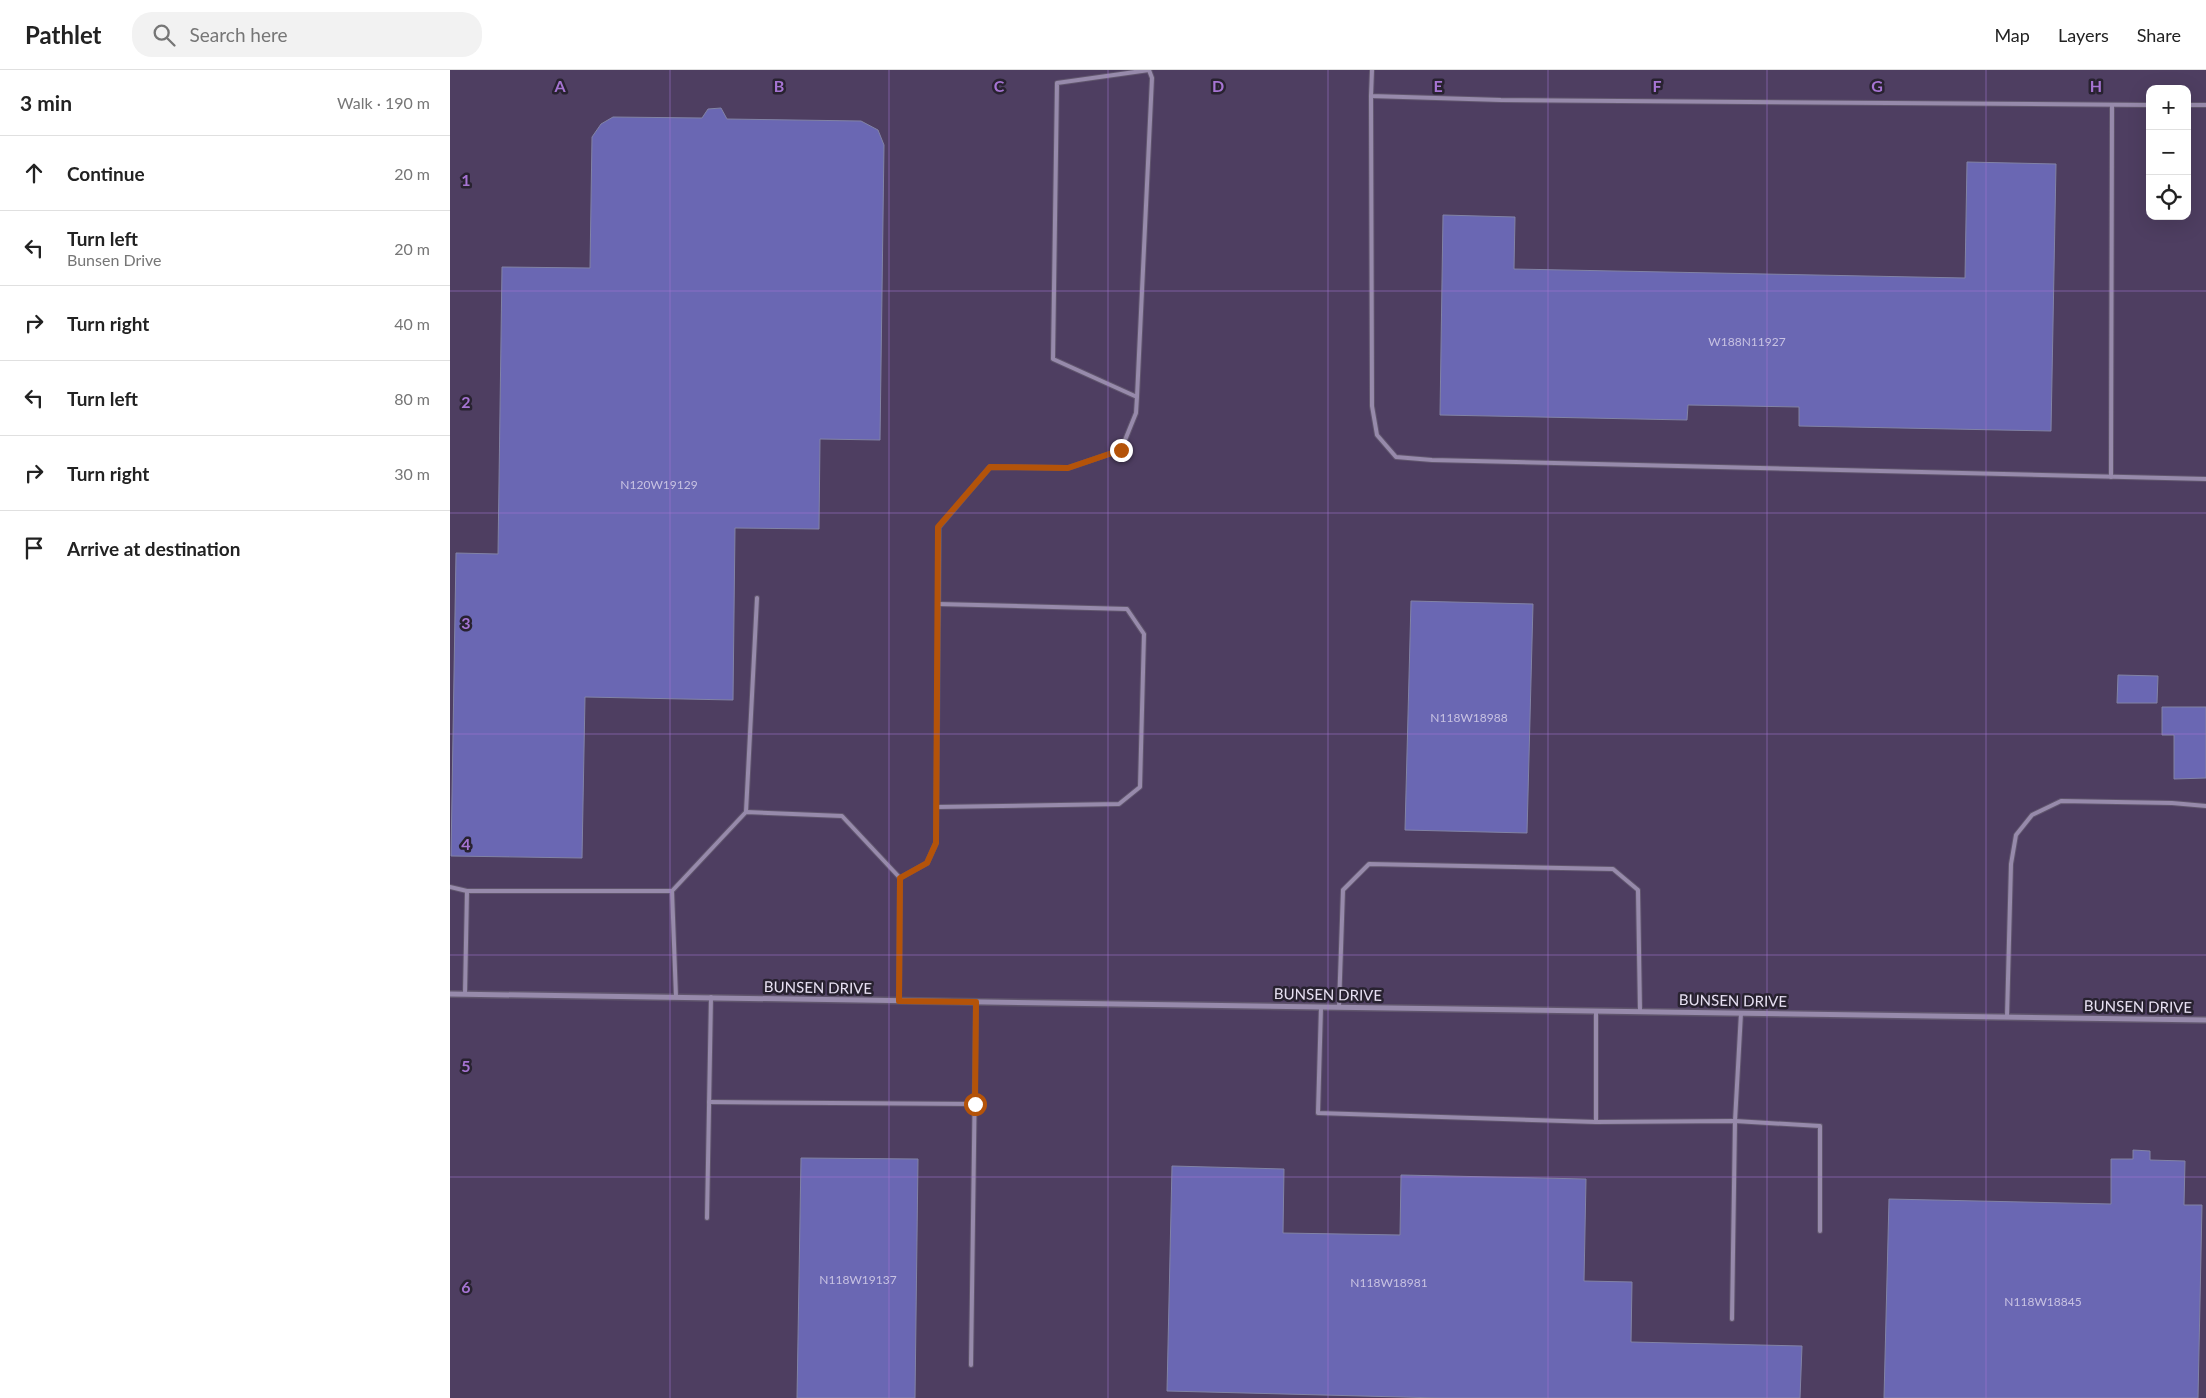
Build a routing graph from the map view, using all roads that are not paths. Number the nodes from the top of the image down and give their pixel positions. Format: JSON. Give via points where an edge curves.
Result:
{"nodes":[{"id":1,"x":1372,"y":70,"type":"edge"},
{"id":2,"x":1371,"y":96,"type":"junction"},
{"id":3,"x":2112,"y":104,"type":"junction"},
{"id":4,"x":2146,"y":105,"type":"edge"},
{"id":5,"x":2191,"y":105,"type":"edge"},
{"id":6,"x":2206,"y":105,"type":"edge"},
{"id":7,"x":1137,"y":397,"type":"junction"},
{"id":8,"x":2112,"y":477,"type":"junction"},
{"id":9,"x":2206,"y":479,"type":"edge"},
{"id":10,"x":757,"y":598,"type":"dead end"},
{"id":11,"x":938,"y":604,"type":"junction"},
{"id":12,"x":2206,"y":806,"type":"edge"},
{"id":13,"x":937,"y":807,"type":"junction"},
{"id":14,"x":746,"y":812,"type":"junction"},
{"id":15,"x":900,"y":878,"type":"junction"},
{"id":16,"x":450,"y":887,"type":"edge"},
{"id":17,"x":467,"y":891,"type":"junction"},
{"id":18,"x":672,"y":891,"type":"junction"},
{"id":19,"x":450,"y":994,"type":"edge"},
{"id":20,"x":465,"y":994,"type":"junction"},
{"id":21,"x":676,"y":997,"type":"junction"},
{"id":22,"x":710,"y":998,"type":"junction"},
{"id":23,"x":899,"y":1001,"type":"junction"},
{"id":24,"x":976,"y":1002,"type":"junction"},
{"id":25,"x":1321,"y":1006,"type":"junction"},
{"id":26,"x":1339,"y":1007,"type":"junction"},
{"id":27,"x":1596,"y":1011,"type":"junction"},
{"id":28,"x":1640,"y":1011,"type":"junction"},
{"id":29,"x":1741,"y":1013,"type":"junction"},
{"id":30,"x":2007,"y":1017,"type":"junction"},
{"id":31,"x":2206,"y":1020,"type":"edge"},
{"id":32,"x":709,"y":1102,"type":"junction"},
{"id":33,"x":975,"y":1104,"type":"junction"},
{"id":34,"x":1735,"y":1121,"type":"junction"},
{"id":35,"x":1596,"y":1122,"type":"junction"},
{"id":36,"x":707,"y":1218,"type":"dead end"},
{"id":37,"x":1820,"y":1231,"type":"dead end"},
{"id":38,"x":1732,"y":1319,"type":"dead end"},
{"id":39,"x":971,"y":1365,"type":"dead end"}],
"edges":[{"from":1,"to":2,"type":"lane"},
{"from":2,"to":3,"type":"lane"},
{"from":2,"to":8,"type":"lane","via":[[1372,406],[1377,435],[1396,457]]},
{"from":3,"to":4,"type":"lane"},
{"from":3,"to":8,"type":"lane"},
{"from":5,"to":6,"type":"lane"},
{"from":7,"to":7,"type":"lane","via":[[1152,78],[1149,70],[1057,83],[1054,359]]},
{"from":7,"to":11,"type":"lane","via":[[1136,413],[1121,450],[1068,468],[990,467],[938,527]]},
{"from":8,"to":9,"type":"lane"},
{"from":10,"to":14,"type":"lane"},
{"from":11,"to":13,"type":"lane"},
{"from":11,"to":13,"type":"lane","via":[[1127,609],[1144,634],[1140,787],[1119,804]]},
{"from":12,"to":30,"type":"lane","via":[[2061,802],[2032,815],[2016,836],[2011,864]]},
{"from":13,"to":15,"type":"lane","via":[[936,843],[927,863]]},
{"from":14,"to":15,"type":"lane","via":[[842,816]]},
{"from":14,"to":18,"type":"lane"},
{"from":15,"to":23,"type":"lane"},
{"from":16,"to":17,"type":"lane"},
{"from":17,"to":18,"type":"lane"},
{"from":17,"to":20,"type":"lane"},
{"from":18,"to":21,"type":"lane"},
{"from":19,"to":20,"type":"street","name":"BUNSEN DRIVE"},
{"from":20,"to":21,"type":"street","name":"BUNSEN DRIVE"},
{"from":21,"to":22,"type":"street","name":"BUNSEN DRIVE"},
{"from":22,"to":23,"type":"street","name":"BUNSEN DRIVE"},
{"from":22,"to":32,"type":"lane"},
{"from":23,"to":24,"type":"street","name":"BUNSEN DRIVE"},
{"from":24,"to":25,"type":"street","name":"BUNSEN DRIVE"},
{"from":24,"to":33,"type":"lane"},
{"from":25,"to":26,"type":"street","name":"BUNSEN DRIVE"},
{"from":25,"to":35,"type":"lane","via":[[1318,1113]]},
{"from":26,"to":27,"type":"street","name":"BUNSEN DRIVE"},
{"from":26,"to":28,"type":"lane","via":[[1343,890],[1369,864],[1613,869],[1638,890]]},
{"from":27,"to":28,"type":"street","name":"BUNSEN DRIVE"},
{"from":27,"to":35,"type":"lane"},
{"from":28,"to":29,"type":"street","name":"BUNSEN DRIVE"},
{"from":29,"to":30,"type":"street","name":"BUNSEN DRIVE"},
{"from":29,"to":34,"type":"lane"},
{"from":30,"to":31,"type":"street","name":"BUNSEN DRIVE"},
{"from":32,"to":33,"type":"lane"},
{"from":32,"to":36,"type":"lane"},
{"from":33,"to":39,"type":"lane"},
{"from":34,"to":35,"type":"lane"},
{"from":34,"to":37,"type":"lane","via":[[1820,1126]]},
{"from":34,"to":38,"type":"lane"}]}
